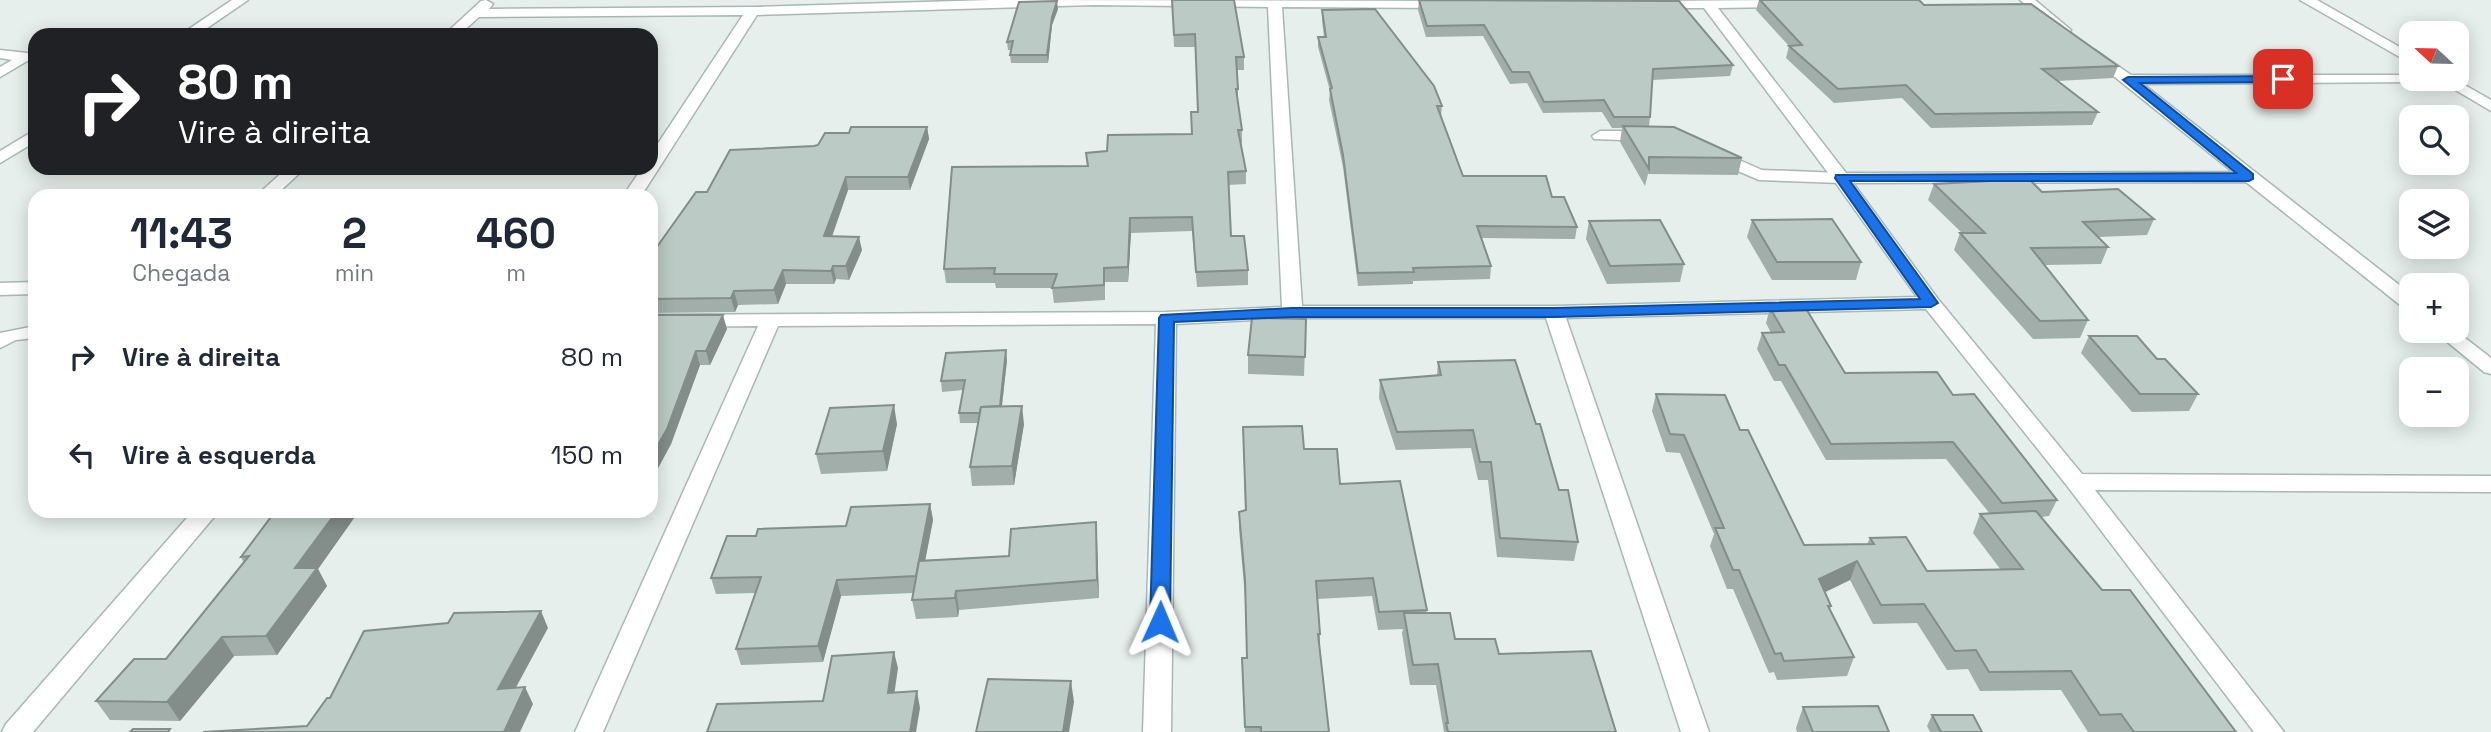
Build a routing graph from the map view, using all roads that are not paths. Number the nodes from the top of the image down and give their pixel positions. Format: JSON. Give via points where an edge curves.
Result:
{"nodes":[{"id":1,"x":241,"y":0,"type":"edge"},
{"id":2,"x":490,"y":0,"type":"edge"},
{"id":3,"x":2027,"y":0,"type":"edge"},
{"id":4,"x":2307,"y":0,"type":"edge"},
{"id":5,"x":1094,"y":1,"type":"edge"},
{"id":6,"x":1387,"y":2,"type":"edge"},
{"id":7,"x":1707,"y":2,"type":"edge"},
{"id":8,"x":1803,"y":2,"type":"edge"},
{"id":9,"x":1275,"y":3,"type":"junction"},
{"id":10,"x":1457,"y":4,"type":"edge"},
{"id":11,"x":1639,"y":5,"type":"edge"},
{"id":12,"x":703,"y":6,"type":"edge"},
{"id":13,"x":753,"y":11,"type":"junction"},
{"id":14,"x":476,"y":13,"type":"junction"},
{"id":15,"x":198,"y":28,"type":"edge"},
{"id":16,"x":459,"y":28,"type":"edge"},
{"id":17,"x":2399,"y":53,"type":"edge"},
{"id":18,"x":0,"y":54,"type":"edge"},
{"id":19,"x":0,"y":73,"type":"edge"},
{"id":20,"x":2399,"y":79,"type":"edge"},
{"id":21,"x":2128,"y":80,"type":"junction"},
{"id":22,"x":2465,"y":91,"type":"edge"},
{"id":23,"x":2491,"y":106,"type":"edge"},
{"id":24,"x":1600,"y":136,"type":"dead end"},
{"id":25,"x":1662,"y":136,"type":"edge"},
{"id":26,"x":28,"y":140,"type":"edge"},
{"id":27,"x":1703,"y":148,"type":"edge"},
{"id":28,"x":658,"y":156,"type":"edge"},
{"id":29,"x":0,"y":158,"type":"edge"},
{"id":30,"x":289,"y":175,"type":"edge"},
{"id":31,"x":2249,"y":177,"type":"junction"},
{"id":32,"x":1841,"y":178,"type":"junction"},
{"id":33,"x":273,"y":189,"type":"edge"},
{"id":34,"x":28,"y":288,"type":"edge"},
{"id":35,"x":0,"y":289,"type":"edge"},
{"id":36,"x":2399,"y":295,"type":"edge"},
{"id":37,"x":1931,"y":303,"type":"junction"},
{"id":38,"x":1292,"y":312,"type":"junction"},
{"id":39,"x":1554,"y":312,"type":"junction"},
{"id":40,"x":1166,"y":318,"type":"junction"},
{"id":41,"x":771,"y":319,"type":"junction"},
{"id":42,"x":658,"y":321,"type":"edge"},
{"id":43,"x":28,"y":333,"type":"edge"},
{"id":44,"x":0,"y":342,"type":"edge"},
{"id":45,"x":2459,"y":343,"type":"edge"},
{"id":46,"x":2491,"y":368,"type":"edge"},
{"id":47,"x":2076,"y":482,"type":"junction"},
{"id":48,"x":2491,"y":484,"type":"edge"},
{"id":49,"x":201,"y":518,"type":"edge"},
{"id":50,"x":16,"y":732,"type":"edge"},
{"id":51,"x":589,"y":732,"type":"edge"},
{"id":52,"x":1157,"y":732,"type":"edge"},
{"id":53,"x":1695,"y":732,"type":"edge"},
{"id":54,"x":2270,"y":732,"type":"edge"}],
"edges":[{"from":1,"to":15,"type":"street"},
{"from":2,"to":14,"type":"street"},
{"from":3,"to":21,"type":"street"},
{"from":4,"to":17,"type":"street"},
{"from":5,"to":9,"type":"street"},
{"from":5,"to":13,"type":"street"},
{"from":6,"to":9,"type":"street"},
{"from":6,"to":10,"type":"street"},
{"from":7,"to":8,"type":"street"},
{"from":7,"to":11,"type":"street"},
{"from":7,"to":32,"type":"street"},
{"from":9,"to":38,"type":"street"},
{"from":12,"to":13,"type":"street"},
{"from":12,"to":14,"type":"street"},
{"from":13,"to":28,"type":"street"},
{"from":14,"to":16,"type":"street"},
{"from":18,"to":19,"type":"street","via":[[27,57]]},
{"from":20,"to":21,"type":"street"},
{"from":21,"to":31,"type":"street"},
{"from":22,"to":23,"type":"street"},
{"from":24,"to":25,"type":"street"},
{"from":26,"to":29,"type":"street"},
{"from":27,"to":32,"type":"street","via":[[1759,175]]},
{"from":30,"to":33,"type":"street"},
{"from":31,"to":32,"type":"street"},
{"from":31,"to":36,"type":"street"},
{"from":32,"to":37,"type":"street"},
{"from":34,"to":35,"type":"street"},
{"from":37,"to":39,"type":"street"},
{"from":37,"to":47,"type":"street"},
{"from":38,"to":39,"type":"street"},
{"from":38,"to":40,"type":"street"},
{"from":39,"to":53,"type":"street"},
{"from":40,"to":41,"type":"street"},
{"from":40,"to":52,"type":"street"},
{"from":41,"to":42,"type":"street"},
{"from":41,"to":51,"type":"street"},
{"from":43,"to":44,"type":"street"},
{"from":45,"to":46,"type":"street"},
{"from":47,"to":48,"type":"street"},
{"from":47,"to":54,"type":"street"},
{"from":49,"to":50,"type":"street"}]}
